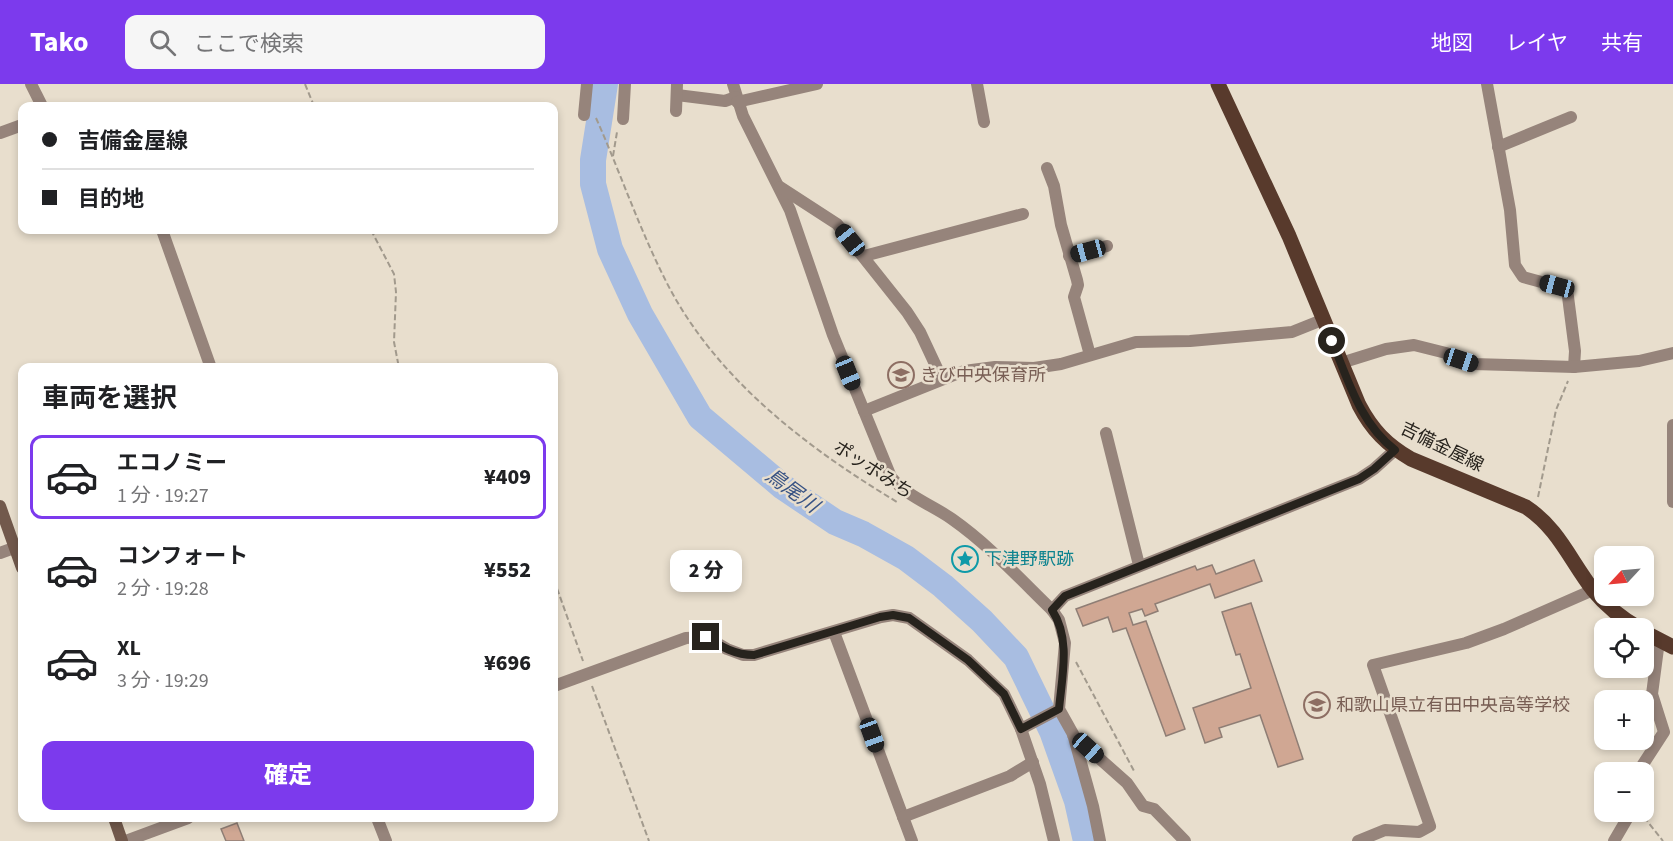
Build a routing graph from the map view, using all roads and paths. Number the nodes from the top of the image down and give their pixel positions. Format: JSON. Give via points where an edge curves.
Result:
{"nodes":[{"id":1,"x":31,"y":84,"type":"edge"},
{"id":2,"x":305,"y":84,"type":"edge"},
{"id":3,"x":586,"y":84,"type":"edge"},
{"id":4,"x":625,"y":84,"type":"edge"},
{"id":5,"x":817,"y":84,"type":"edge"},
{"id":6,"x":977,"y":84,"type":"edge"},
{"id":7,"x":1218,"y":84,"type":"edge"},
{"id":8,"x":1487,"y":84,"type":"edge"},
{"id":9,"x":677,"y":89,"type":"edge"},
{"id":10,"x":735,"y":94,"type":"edge"},
{"id":11,"x":40,"y":102,"type":"edge"},
{"id":12,"x":312,"y":102,"type":"edge"},
{"id":13,"x":676,"y":111,"type":"dead end"},
{"id":14,"x":589,"y":114,"type":"joint"},
{"id":15,"x":1571,"y":117,"type":"dead end"},
{"id":16,"x":623,"y":119,"type":"dead end"},
{"id":17,"x":984,"y":122,"type":"dead end"},
{"id":18,"x":18,"y":126,"type":"edge"},
{"id":19,"x":0,"y":133,"type":"edge"},
{"id":20,"x":1498,"y":147,"type":"junction"},
{"id":21,"x":1047,"y":168,"type":"dead end"},
{"id":22,"x":778,"y":186,"type":"junction"},
{"id":23,"x":1023,"y":214,"type":"dead end"},
{"id":24,"x":163,"y":234,"type":"edge"},
{"id":25,"x":373,"y":234,"type":"edge"},
{"id":26,"x":1107,"y":246,"type":"dead end"},
{"id":27,"x":864,"y":256,"type":"junction"},
{"id":28,"x":1069,"y":256,"type":"junction"},
{"id":29,"x":1322,"y":320,"type":"junction"},
{"id":30,"x":1673,"y":352,"type":"edge"},
{"id":31,"x":1090,"y":355,"type":"junction"},
{"id":32,"x":209,"y":363,"type":"edge"},
{"id":33,"x":398,"y":363,"type":"edge"},
{"id":34,"x":1341,"y":363,"type":"junction"},
{"id":35,"x":1574,"y":367,"type":"junction"},
{"id":36,"x":942,"y":379,"type":"junction"},
{"id":37,"x":864,"y":411,"type":"junction"},
{"id":38,"x":1673,"y":425,"type":"edge"},
{"id":39,"x":1106,"y":433,"type":"dead end"},
{"id":40,"x":1395,"y":450,"type":"junction"},
{"id":41,"x":1673,"y":502,"type":"edge"},
{"id":42,"x":0,"y":506,"type":"edge"},
{"id":43,"x":905,"y":507,"type":"dead end"},
{"id":44,"x":1535,"y":513,"type":"junction"},
{"id":45,"x":18,"y":545,"type":"edge"},
{"id":46,"x":18,"y":547,"type":"edge"},
{"id":47,"x":0,"y":553,"type":"edge"},
{"id":48,"x":1139,"y":565,"type":"junction"},
{"id":49,"x":1593,"y":590,"type":"junction"},
{"id":50,"x":558,"y":591,"type":"edge"},
{"id":51,"x":1052,"y":610,"type":"junction"},
{"id":52,"x":1622,"y":618,"type":"edge"},
{"id":53,"x":834,"y":632,"type":"junction"},
{"id":54,"x":1065,"y":643,"type":"junction"},
{"id":55,"x":1666,"y":644,"type":"edge"},
{"id":56,"x":587,"y":673,"type":"junction"},
{"id":57,"x":558,"y":684,"type":"edge"},
{"id":58,"x":1056,"y":710,"type":"junction"},
{"id":59,"x":1024,"y":727,"type":"junction"},
{"id":60,"x":1073,"y":734,"type":"junction"},
{"id":61,"x":1033,"y":762,"type":"junction"},
{"id":62,"x":1644,"y":762,"type":"edge"},
{"id":63,"x":1138,"y":778,"type":"dead end"},
{"id":64,"x":903,"y":817,"type":"junction"},
{"id":65,"x":116,"y":822,"type":"edge"},
{"id":66,"x":177,"y":822,"type":"edge"},
{"id":67,"x":379,"y":822,"type":"edge"},
{"id":68,"x":1625,"y":822,"type":"edge"},
{"id":69,"x":1648,"y":822,"type":"edge"},
{"id":70,"x":124,"y":841,"type":"edge"},
{"id":71,"x":386,"y":841,"type":"edge"},
{"id":72,"x":649,"y":841,"type":"edge"},
{"id":73,"x":912,"y":841,"type":"edge"},
{"id":74,"x":1054,"y":841,"type":"edge"},
{"id":75,"x":1100,"y":841,"type":"edge"},
{"id":76,"x":1185,"y":841,"type":"edge"},
{"id":77,"x":1358,"y":841,"type":"edge"},
{"id":78,"x":1614,"y":841,"type":"edge"},
{"id":79,"x":1663,"y":841,"type":"edge"}],
"edges":[{"from":1,"to":11,"type":"street"},
{"from":2,"to":12,"type":"path"},
{"from":3,"to":14,"type":"street"},
{"from":4,"to":16,"type":"street"},
{"from":5,"to":10,"type":"street"},
{"from":6,"to":17,"type":"street"},
{"from":7,"to":29,"type":"main road","name":"吉備金屋線","via":[[1289,236]]},
{"from":8,"to":20,"type":"street"},
{"from":9,"to":10,"type":"street","via":[[725,101]]},
{"from":9,"to":13,"type":"street"},
{"from":10,"to":22,"type":"street"},
{"from":14,"to":43,"type":"path","name":"ポッポみち","via":[[613,155],[659,266],[702,338],[743,386],[795,432]]},
{"from":15,"to":20,"type":"street"},
{"from":18,"to":19,"type":"street"},
{"from":20,"to":35,"type":"street","via":[[1515,265],[1523,277],[1567,289]]},
{"from":21,"to":28,"type":"street"},
{"from":22,"to":27,"type":"street","via":[[837,224]]},
{"from":22,"to":37,"type":"street"},
{"from":23,"to":27,"type":"street"},
{"from":24,"to":32,"type":"street"},
{"from":25,"to":33,"type":"path","via":[[394,273],[394,342]]},
{"from":26,"to":28,"type":"street"},
{"from":27,"to":36,"type":"street","via":[[916,325]]},
{"from":28,"to":31,"type":"street","via":[[1078,285],[1074,297]]},
{"from":29,"to":31,"type":"street","via":[[1292,332],[1136,342]]},
{"from":29,"to":34,"type":"main road","name":"吉備金屋線"},
{"from":30,"to":35,"type":"street","via":[[1639,361]]},
{"from":31,"to":36,"type":"street","via":[[1034,368],[964,370]]},
{"from":34,"to":35,"type":"street","via":[[1414,345],[1473,364]]},
{"from":34,"to":40,"type":"main road","name":"吉備金屋線","via":[[1366,418]]},
{"from":35,"to":44,"type":"path","via":[[1556,410]]},
{"from":36,"to":37,"type":"street"},
{"from":37,"to":51,"type":"street","via":[[897,484],[951,518]]},
{"from":38,"to":41,"type":"street"},
{"from":39,"to":48,"type":"street"},
{"from":40,"to":44,"type":"main road","name":"吉備金屋線"},
{"from":40,"to":48,"type":"street","via":[[1359,479]]},
{"from":42,"to":45,"type":"street"},
{"from":44,"to":49,"type":"main road","name":"吉備金屋線","via":[[1550,526]]},
{"from":46,"to":47,"type":"street"},
{"from":48,"to":51,"type":"street","via":[[1065,596]]},
{"from":49,"to":52,"type":"main road","name":"吉備金屋線"},
{"from":49,"to":77,"type":"street","via":[[1466,643],[1373,666],[1430,826],[1419,832],[1385,830]]},
{"from":50,"to":56,"type":"path"},
{"from":51,"to":54,"type":"street"},
{"from":53,"to":56,"type":"street","via":[[754,655],[727,650],[706,637],[686,638]]},
{"from":53,"to":59,"type":"street","via":[[880,617],[909,618],[968,660],[1004,694]]},
{"from":53,"to":64,"type":"street"},
{"from":54,"to":58,"type":"street"},
{"from":54,"to":63,"type":"path"},
{"from":55,"to":62,"type":"street","via":[[1652,694],[1664,732]]},
{"from":56,"to":57,"type":"street"},
{"from":56,"to":72,"type":"path"},
{"from":58,"to":59,"type":"street"},
{"from":58,"to":60,"type":"street"},
{"from":59,"to":61,"type":"street"},
{"from":60,"to":75,"type":"street"},
{"from":60,"to":76,"type":"street","via":[[1127,783],[1143,806],[1154,809]]},
{"from":61,"to":64,"type":"street","via":[[1010,776]]},
{"from":61,"to":74,"type":"street"},
{"from":64,"to":73,"type":"street"},
{"from":65,"to":70,"type":"street"},
{"from":66,"to":70,"type":"street"},
{"from":67,"to":71,"type":"street"},
{"from":68,"to":78,"type":"street"},
{"from":69,"to":79,"type":"path"}]}
